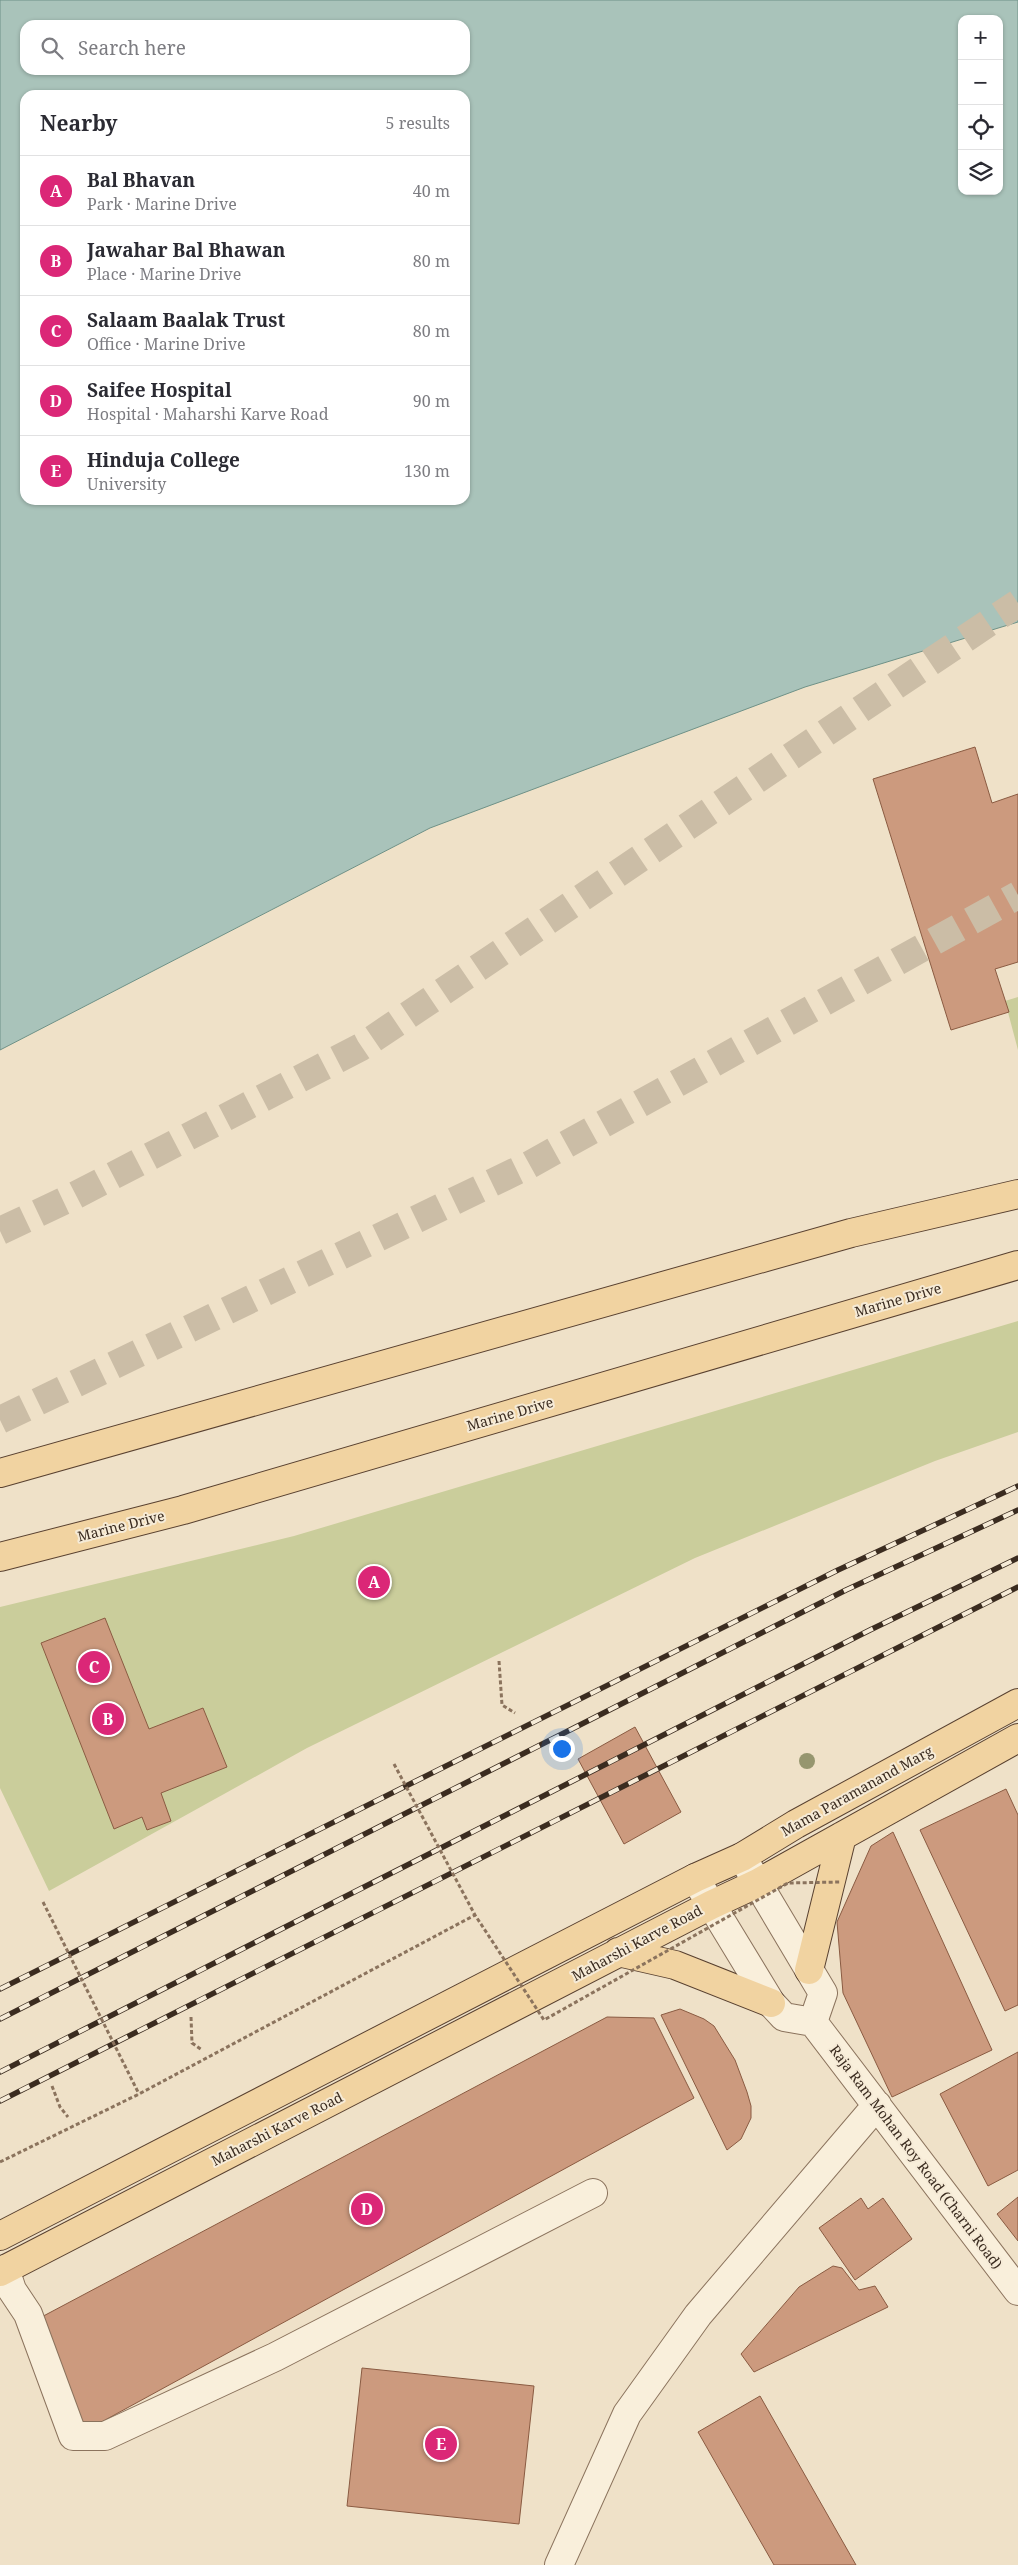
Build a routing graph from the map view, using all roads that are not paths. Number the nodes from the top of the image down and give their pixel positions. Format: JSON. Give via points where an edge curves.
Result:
{"nodes":[{"id":1,"x":1018,"y":1194,"type":"edge"},
{"id":2,"x":1018,"y":1265,"type":"edge"},
{"id":3,"x":0,"y":1473,"type":"edge"},
{"id":4,"x":0,"y":1557,"type":"edge"},
{"id":5,"x":1018,"y":1703,"type":"edge"},
{"id":6,"x":1017,"y":1741,"type":"edge"},
{"id":7,"x":842,"y":1836,"type":"junction"},
{"id":8,"x":742,"y":1857,"type":"junction"},
{"id":9,"x":695,"y":1878,"type":"junction"},
{"id":10,"x":758,"y":1883,"type":"junction"},
{"id":11,"x":711,"y":1905,"type":"junction"},
{"id":12,"x":618,"y":1952,"type":"junction"},
{"id":13,"x":809,"y":1970,"type":"junction"},
{"id":14,"x":772,"y":2003,"type":"junction"},
{"id":15,"x":813,"y":2022,"type":"junction"},
{"id":16,"x":877,"y":2105,"type":"junction"},
{"id":17,"x":593,"y":2194,"type":"dead end"},
{"id":18,"x":0,"y":2236,"type":"edge"},
{"id":19,"x":2,"y":2270,"type":"edge"},
{"id":20,"x":1018,"y":2291,"type":"edge"},
{"id":21,"x":559,"y":2565,"type":"edge"}],
"edges":[{"from":1,"to":3,"type":"main road","via":[[851,1233]]},
{"from":2,"to":4,"type":"main road","name":"Marine Drive","via":[[183,1510]]},
{"from":5,"to":8,"type":"main road","name":"Mama Paramanand Marg","via":[[796,1824]]},
{"from":6,"to":7,"type":"main road"},
{"from":7,"to":10,"type":"main road"},
{"from":7,"to":13,"type":"main road"},
{"from":8,"to":9,"type":"main road","name":"Mama Paramanand Marg"},
{"from":8,"to":10,"type":"street"},
{"from":9,"to":11,"type":"street","name":"Maharshi Karve Road"},
{"from":9,"to":18,"type":"main road"},
{"from":10,"to":11,"type":"main road"},
{"from":10,"to":13,"type":"street"},
{"from":11,"to":12,"type":"main road","name":"Maharshi Karve Road"},
{"from":11,"to":14,"type":"street"},
{"from":12,"to":14,"type":"main road","via":[[675,1965]]},
{"from":12,"to":19,"type":"main road","name":"Maharshi Karve Road"},
{"from":13,"to":15,"type":"street","via":[[823,1994]]},
{"from":14,"to":15,"type":"street","via":[[784,2017]]},
{"from":15,"to":16,"type":"street","name":"Raja Ram Mohan Roy Road (Charni Road)"},
{"from":16,"to":20,"type":"street","name":"Raja Ram Mohan Roy Road (Charni Road)"},
{"from":16,"to":21,"type":"street","via":[[698,2315],[627,2414]]},
{"from":17,"to":19,"type":"street","via":[[275,2357],[105,2436],[73,2436],[28,2314]]}]}
